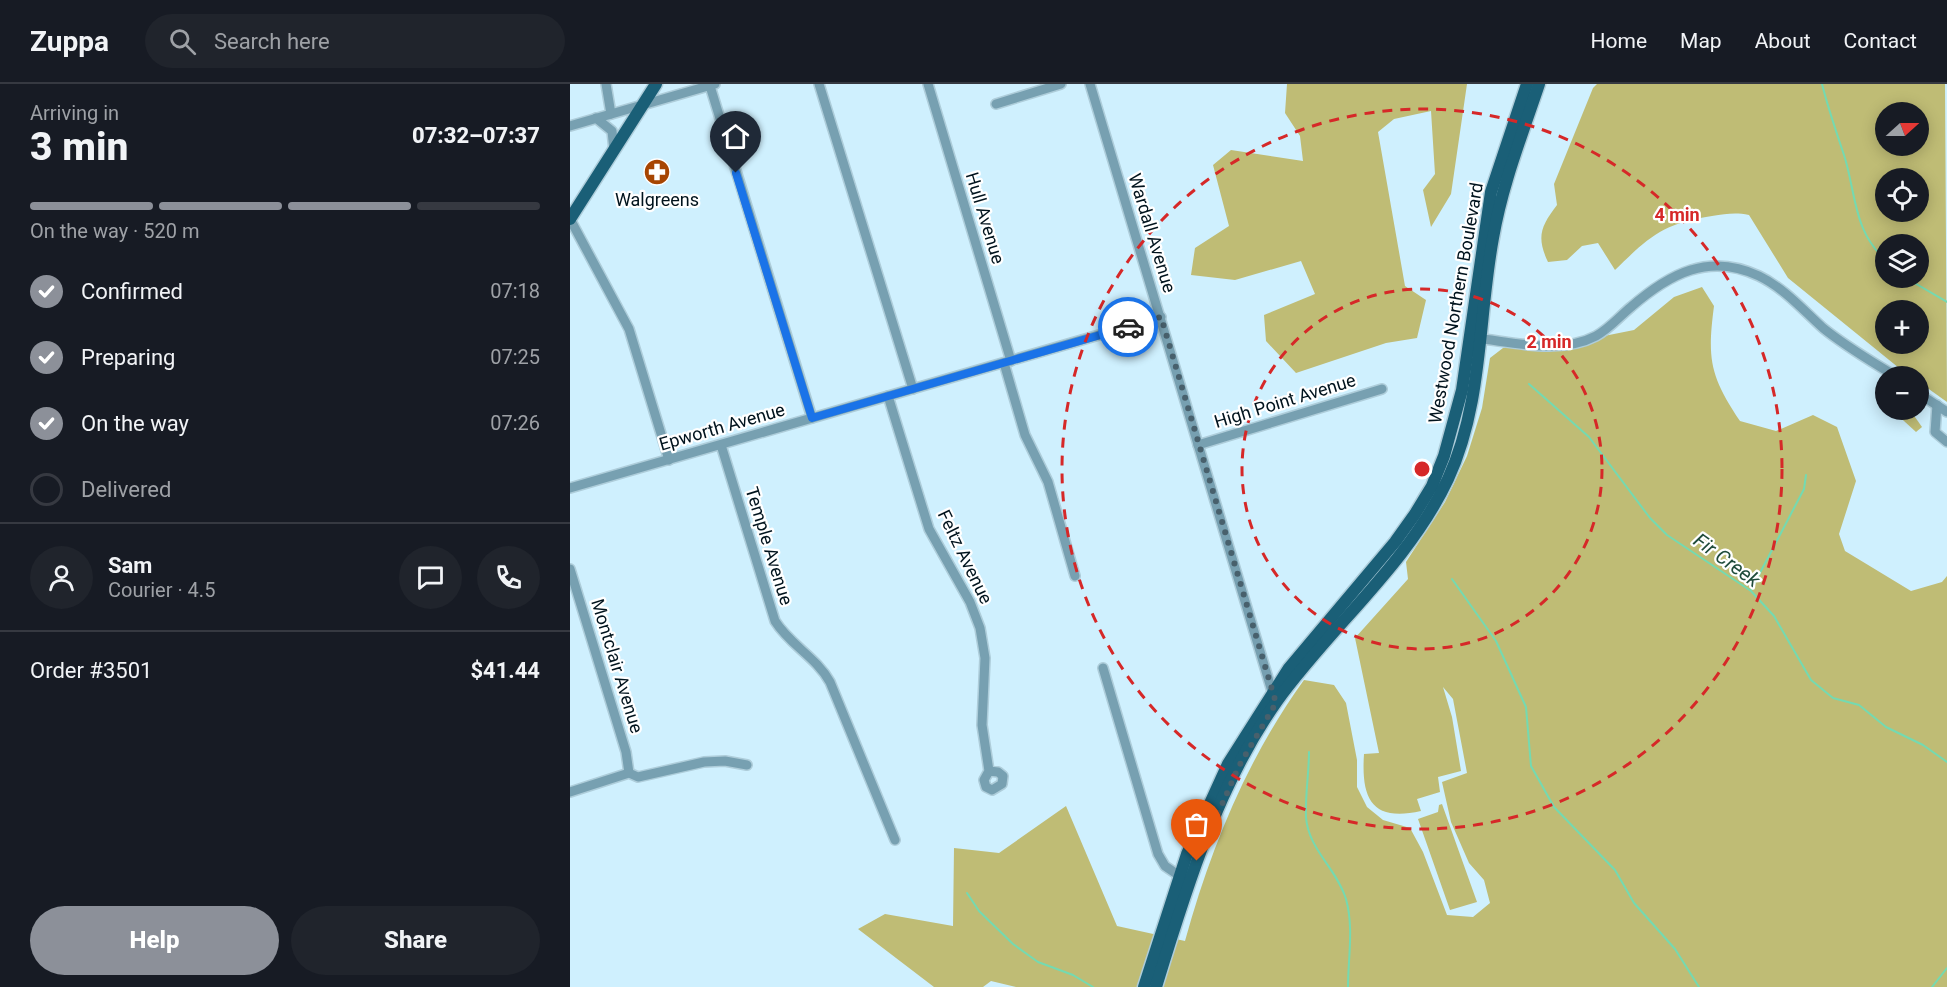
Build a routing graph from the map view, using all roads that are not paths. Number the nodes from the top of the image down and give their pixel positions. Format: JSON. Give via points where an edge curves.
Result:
{"nodes":[{"id":1,"x":606,"y":84,"type":"edge"},
{"id":2,"x":656,"y":84,"type":"edge"},
{"id":3,"x":819,"y":84,"type":"edge"},
{"id":4,"x":928,"y":84,"type":"edge"},
{"id":5,"x":1061,"y":84,"type":"edge"},
{"id":6,"x":1090,"y":84,"type":"edge"},
{"id":7,"x":1527,"y":84,"type":"edge"},
{"id":8,"x":1539,"y":84,"type":"edge"},
{"id":9,"x":713,"y":85,"type":"edge"},
{"id":10,"x":693,"y":87,"type":"edge"},
{"id":11,"x":996,"y":104,"type":"dead end"},
{"id":12,"x":643,"y":105,"type":"junction"},
{"id":13,"x":611,"y":114,"type":"junction"},
{"id":14,"x":596,"y":118,"type":"junction"},
{"id":15,"x":570,"y":126,"type":"edge"},
{"id":16,"x":614,"y":151,"type":"junction"},
{"id":17,"x":570,"y":219,"type":"edge"},
{"id":18,"x":1161,"y":317,"type":"junction"},
{"id":19,"x":1475,"y":338,"type":"junction"},
{"id":20,"x":1007,"y":362,"type":"junction"},
{"id":21,"x":1880,"y":366,"type":"edge"},
{"id":22,"x":1382,"y":388,"type":"dead end"},
{"id":23,"x":913,"y":389,"type":"junction"},
{"id":24,"x":888,"y":396,"type":"junction"},
{"id":25,"x":1929,"y":400,"type":"edge"},
{"id":26,"x":1937,"y":405,"type":"junction"},
{"id":27,"x":1947,"y":412,"type":"edge"},
{"id":28,"x":812,"y":418,"type":"junction"},
{"id":29,"x":1947,"y":442,"type":"edge"},
{"id":30,"x":721,"y":445,"type":"junction"},
{"id":31,"x":1198,"y":445,"type":"junction"},
{"id":32,"x":669,"y":460,"type":"junction"},
{"id":33,"x":570,"y":488,"type":"edge"},
{"id":34,"x":570,"y":569,"type":"edge"},
{"id":35,"x":1075,"y":576,"type":"dead end"},
{"id":36,"x":1102,"y":668,"type":"dead end"},
{"id":37,"x":1274,"y":697,"type":"junction"},
{"id":38,"x":747,"y":765,"type":"dead end"},
{"id":39,"x":989,"y":771,"type":"dead end"},
{"id":40,"x":629,"y":773,"type":"junction"},
{"id":41,"x":570,"y":792,"type":"edge"},
{"id":42,"x":894,"y":840,"type":"dead end"},
{"id":43,"x":1184,"y":879,"type":"junction"},
{"id":44,"x":1144,"y":987,"type":"edge"},
{"id":45,"x":1156,"y":987,"type":"edge"}],
"edges":[{"from":1,"to":13,"type":"street"},
{"from":2,"to":12,"type":"main road"},
{"from":3,"to":23,"type":"street"},
{"from":4,"to":20,"type":"street","name":"Hull Avenue"},
{"from":5,"to":11,"type":"street"},
{"from":6,"to":18,"type":"street","name":"Wardall Avenue"},
{"from":7,"to":19,"type":"main road","name":"Westwood Northern Boulevard","via":[[1491,192]]},
{"from":8,"to":19,"type":"main road","name":"Westwood Northern Boulevard","via":[[1501,199]]},
{"from":9,"to":10,"type":"street"},
{"from":9,"to":28,"type":"street"},
{"from":10,"to":12,"type":"street"},
{"from":12,"to":13,"type":"street"},
{"from":12,"to":16,"type":"main road"},
{"from":13,"to":14,"type":"street"},
{"from":14,"to":15,"type":"street"},
{"from":14,"to":16,"type":"street","via":[[612,131]]},
{"from":16,"to":17,"type":"main road"},
{"from":17,"to":32,"type":"street","via":[[629,329]]},
{"from":18,"to":20,"type":"street","name":"Epworth Avenue"},
{"from":18,"to":31,"type":"street","name":"Wardall Avenue"},
{"from":19,"to":21,"type":"street","via":[[1572,344],[1596,336],[1658,284],[1683,271],[1709,266],[1736,268],[1760,276],[1825,330]]},
{"from":19,"to":37,"type":"main road","name":"Westwood Northern Boulevard","via":[[1476,376],[1464,435],[1448,479],[1425,521]]},
{"from":20,"to":23,"type":"street","name":"Epworth Avenue"},
{"from":20,"to":35,"type":"street","name":"Hull Avenue","via":[[1025,435],[1048,482]]},
{"from":22,"to":31,"type":"street","name":"High Point Avenue"},
{"from":23,"to":24,"type":"street","name":"Epworth Avenue"},
{"from":24,"to":28,"type":"street","name":"Epworth Avenue"},
{"from":24,"to":39,"type":"street","name":"Feltz Avenue","via":[[929,529],[970,602],[980,628],[985,658],[983,734]]},
{"from":25,"to":26,"type":"street"},
{"from":26,"to":27,"type":"street"},
{"from":26,"to":29,"type":"street","via":[[1935,432]]},
{"from":28,"to":30,"type":"street","name":"Epworth Avenue"},
{"from":30,"to":32,"type":"street","name":"Epworth Avenue"},
{"from":30,"to":42,"type":"street","name":"Temple Avenue","via":[[771,611],[785,635],[818,665],[830,682]]},
{"from":31,"to":37,"type":"street","name":"Wardall Avenue"},
{"from":32,"to":33,"type":"street","name":"Epworth Avenue"},
{"from":34,"to":40,"type":"street","name":"Montclair Avenue","via":[[627,752]]},
{"from":36,"to":43,"type":"street","via":[[1158,854],[1165,866]]},
{"from":37,"to":43,"type":"main road","name":"Westwood Northern Boulevard"},
{"from":38,"to":40,"type":"street","via":[[714,761],[638,777]]},
{"from":40,"to":41,"type":"street"},
{"from":43,"to":44,"type":"main road","name":"Westwood Northern Boulevard"},
{"from":43,"to":45,"type":"main road","name":"Westwood Northern Boulevard"}]}
